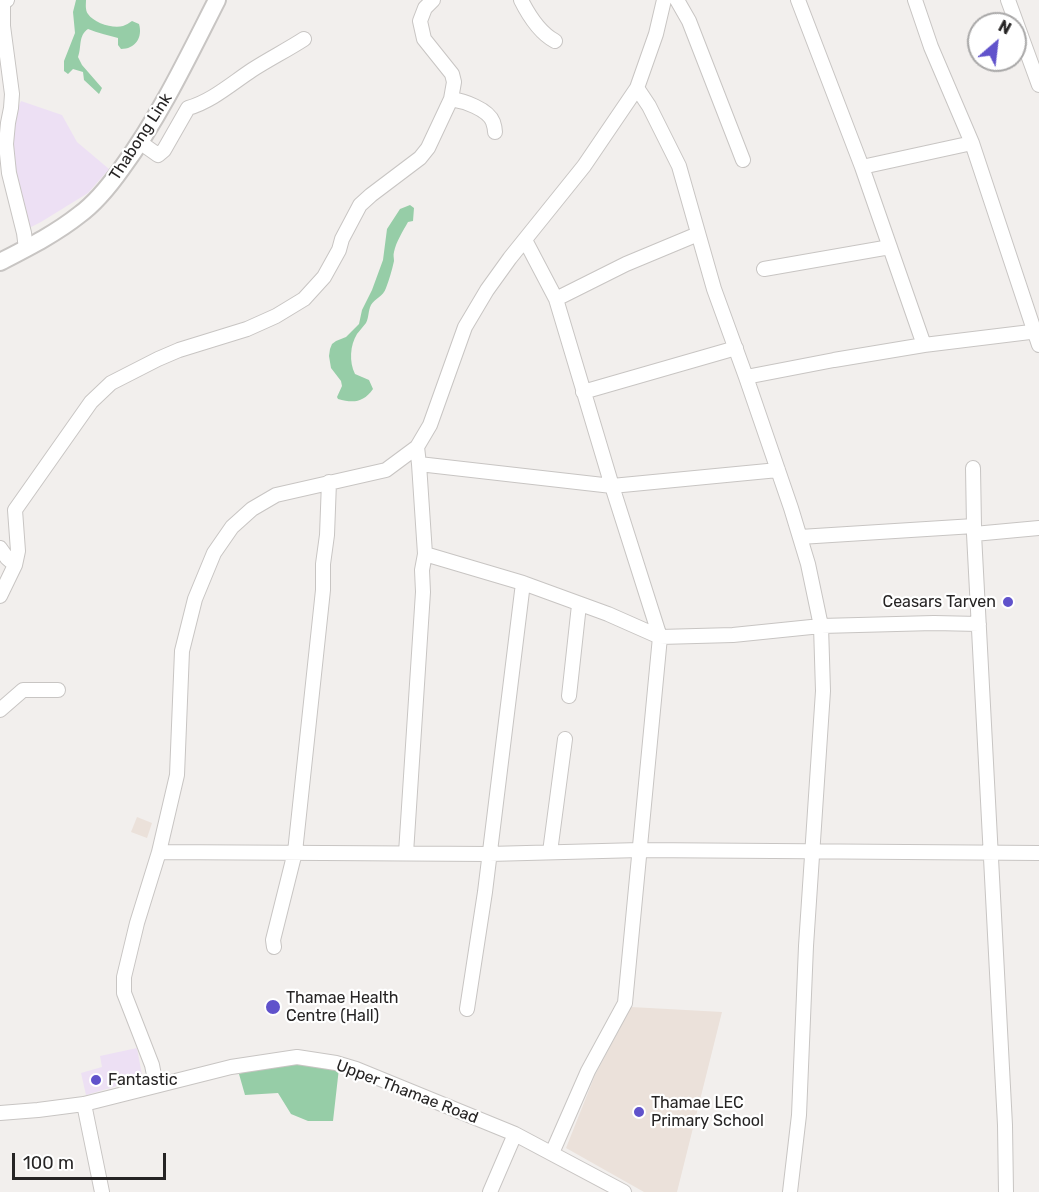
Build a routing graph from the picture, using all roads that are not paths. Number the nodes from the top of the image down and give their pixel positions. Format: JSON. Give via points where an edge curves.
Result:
{"nodes":[{"id":1,"x":7,"y":0,"type":"edge"},
{"id":2,"x":218,"y":0,"type":"edge"},
{"id":3,"x":433,"y":0,"type":"edge"},
{"id":4,"x":521,"y":0,"type":"edge"},
{"id":5,"x":664,"y":0,"type":"edge"},
{"id":6,"x":677,"y":0,"type":"edge"},
{"id":7,"x":798,"y":0,"type":"edge"},
{"id":8,"x":915,"y":0,"type":"edge"},
{"id":9,"x":1008,"y":0,"type":"edge"},
{"id":10,"x":304,"y":39,"type":"dead end"},
{"id":11,"x":555,"y":41,"type":"dead end"},
{"id":12,"x":1039,"y":85,"type":"edge"},
{"id":13,"x":637,"y":88,"type":"junction"},
{"id":14,"x":452,"y":99,"type":"junction"},
{"id":15,"x":495,"y":132,"type":"dead end"},
{"id":16,"x":141,"y":143,"type":"junction"},
{"id":17,"x":972,"y":143,"type":"junction"},
{"id":18,"x":743,"y":160,"type":"dead end"},
{"id":19,"x":862,"y":167,"type":"junction"},
{"id":20,"x":698,"y":234,"type":"junction"},
{"id":21,"x":525,"y":240,"type":"junction"},
{"id":22,"x":890,"y":247,"type":"junction"},
{"id":23,"x":26,"y":249,"type":"junction"},
{"id":24,"x":0,"y":262,"type":"edge"},
{"id":25,"x":764,"y":269,"type":"dead end"},
{"id":26,"x":556,"y":299,"type":"junction"},
{"id":27,"x":1038,"y":336,"type":"edge"},
{"id":28,"x":924,"y":345,"type":"junction"},
{"id":29,"x":736,"y":348,"type":"junction"},
{"id":30,"x":746,"y":377,"type":"junction"},
{"id":31,"x":583,"y":392,"type":"junction"},
{"id":32,"x":417,"y":447,"type":"junction"},
{"id":33,"x":419,"y":464,"type":"junction"},
{"id":34,"x":973,"y":468,"type":"dead end"},
{"id":35,"x":778,"y":470,"type":"junction"},
{"id":36,"x":329,"y":482,"type":"junction"},
{"id":37,"x":612,"y":486,"type":"junction"},
{"id":38,"x":1039,"y":528,"type":"edge"},
{"id":39,"x":974,"y":530,"type":"junction"},
{"id":40,"x":800,"y":537,"type":"junction"},
{"id":41,"x":0,"y":548,"type":"edge"},
{"id":42,"x":425,"y":554,"type":"junction"},
{"id":43,"x":15,"y":565,"type":"junction"},
{"id":44,"x":523,"y":583,"type":"junction"},
{"id":45,"x":0,"y":596,"type":"edge"},
{"id":46,"x":579,"y":604,"type":"junction"},
{"id":47,"x":979,"y":624,"type":"junction"},
{"id":48,"x":821,"y":627,"type":"junction"},
{"id":49,"x":660,"y":637,"type":"junction"},
{"id":50,"x":58,"y":690,"type":"dead end"},
{"id":51,"x":569,"y":696,"type":"dead end"},
{"id":52,"x":0,"y":710,"type":"edge"},
{"id":53,"x":566,"y":739,"type":"dead end"},
{"id":54,"x":640,"y":849,"type":"junction"},
{"id":55,"x":812,"y":850,"type":"junction"},
{"id":56,"x":159,"y":852,"type":"junction"},
{"id":57,"x":295,"y":852,"type":"junction"},
{"id":58,"x":550,"y":852,"type":"junction"},
{"id":59,"x":406,"y":853,"type":"junction"},
{"id":60,"x":990,"y":853,"type":"junction"},
{"id":61,"x":1039,"y":853,"type":"edge"},
{"id":62,"x":489,"y":854,"type":"junction"},
{"id":63,"x":274,"y":947,"type":"dead end"},
{"id":64,"x":467,"y":1009,"type":"dead end"},
{"id":65,"x":156,"y":1085,"type":"junction"},
{"id":66,"x":84,"y":1104,"type":"junction"},
{"id":67,"x":0,"y":1113,"type":"edge"},
{"id":68,"x":515,"y":1134,"type":"junction"},
{"id":69,"x":552,"y":1153,"type":"junction"},
{"id":70,"x":102,"y":1192,"type":"edge"},
{"id":71,"x":490,"y":1192,"type":"edge"},
{"id":72,"x":624,"y":1192,"type":"edge"},
{"id":73,"x":790,"y":1192,"type":"edge"},
{"id":74,"x":1006,"y":1192,"type":"edge"}],
"edges":[{"from":1,"to":23,"type":"street","via":[[3,3],[3,26],[12,94],[6,144]]},
{"from":2,"to":16,"type":"main road","name":"Thabong Link"},
{"from":3,"to":14,"type":"street","via":[[420,21],[424,39],[452,74]]},
{"from":4,"to":11,"type":"street","via":[[546,36]]},
{"from":5,"to":13,"type":"street"},
{"from":6,"to":18,"type":"street","via":[[689,21]]},
{"from":7,"to":19,"type":"street"},
{"from":8,"to":17,"type":"street"},
{"from":9,"to":12,"type":"street"},
{"from":10,"to":16,"type":"street","via":[[199,105],[188,108],[158,155]]},
{"from":13,"to":20,"type":"street","via":[[679,166]]},
{"from":13,"to":21,"type":"street","via":[[584,166]]},
{"from":14,"to":15,"type":"street","via":[[486,113],[493,120]]},
{"from":14,"to":43,"type":"street","via":[[420,158],[360,205],[324,278],[304,299],[247,329],[158,359],[111,383],[91,402],[15,510]]},
{"from":16,"to":23,"type":"main road","name":"Thabong Link","via":[[105,191],[80,215]]},
{"from":17,"to":19,"type":"street"},
{"from":17,"to":27,"type":"street"},
{"from":19,"to":22,"type":"street"},
{"from":20,"to":26,"type":"street"},
{"from":20,"to":29,"type":"street"},
{"from":21,"to":26,"type":"street"},
{"from":21,"to":32,"type":"street","via":[[465,327],[430,425]]},
{"from":22,"to":25,"type":"street"},
{"from":22,"to":28,"type":"street"},
{"from":23,"to":24,"type":"main road","name":"Thabong Link"},
{"from":26,"to":31,"type":"street"},
{"from":27,"to":28,"type":"street"},
{"from":28,"to":30,"type":"street"},
{"from":29,"to":30,"type":"street"},
{"from":29,"to":31,"type":"street"},
{"from":30,"to":35,"type":"street"},
{"from":31,"to":37,"type":"street"},
{"from":32,"to":33,"type":"street"},
{"from":32,"to":36,"type":"street","via":[[386,470]]},
{"from":33,"to":37,"type":"street"},
{"from":33,"to":42,"type":"street"},
{"from":34,"to":39,"type":"street"},
{"from":35,"to":37,"type":"street"},
{"from":35,"to":40,"type":"street"},
{"from":36,"to":56,"type":"street","via":[[276,495],[252,509],[232,527],[214,554],[195,599],[182,651],[177,775]]},
{"from":36,"to":57,"type":"street"},
{"from":37,"to":49,"type":"street"},
{"from":38,"to":39,"type":"street"},
{"from":39,"to":40,"type":"street"},
{"from":39,"to":47,"type":"street"},
{"from":40,"to":48,"type":"street"},
{"from":41,"to":43,"type":"street"},
{"from":42,"to":44,"type":"street"},
{"from":42,"to":59,"type":"street"},
{"from":43,"to":45,"type":"street"},
{"from":44,"to":46,"type":"street"},
{"from":44,"to":62,"type":"street"},
{"from":46,"to":49,"type":"street"},
{"from":46,"to":51,"type":"street"},
{"from":47,"to":48,"type":"street"},
{"from":47,"to":60,"type":"street"},
{"from":48,"to":49,"type":"street"},
{"from":48,"to":55,"type":"street","via":[[823,691]]},
{"from":49,"to":54,"type":"street"},
{"from":50,"to":52,"type":"street","via":[[22,690]]},
{"from":53,"to":58,"type":"street"},
{"from":54,"to":55,"type":"street"},
{"from":54,"to":58,"type":"street"},
{"from":54,"to":69,"type":"street","via":[[625,1003],[588,1071]]},
{"from":55,"to":60,"type":"street"},
{"from":55,"to":73,"type":"street","via":[[799,1115]]},
{"from":56,"to":57,"type":"street"},
{"from":56,"to":65,"type":"street","via":[[124,977],[124,993]]},
{"from":57,"to":59,"type":"street"},
{"from":57,"to":63,"type":"street"},
{"from":58,"to":62,"type":"street"},
{"from":59,"to":62,"type":"street"},
{"from":60,"to":61,"type":"street"},
{"from":60,"to":74,"type":"street"},
{"from":62,"to":64,"type":"street"},
{"from":65,"to":66,"type":"street","name":"Upper Thamae Road"},
{"from":65,"to":68,"type":"street","name":"Upper Thamae Road","via":[[239,1065],[297,1057],[318,1059],[356,1069]]},
{"from":66,"to":67,"type":"street","name":"Upper Thamae Road"},
{"from":66,"to":70,"type":"street"},
{"from":68,"to":69,"type":"street","name":"Upper Thamae Road"},
{"from":68,"to":71,"type":"street"},
{"from":69,"to":72,"type":"street","name":"Upper Thamae Road"}]}
